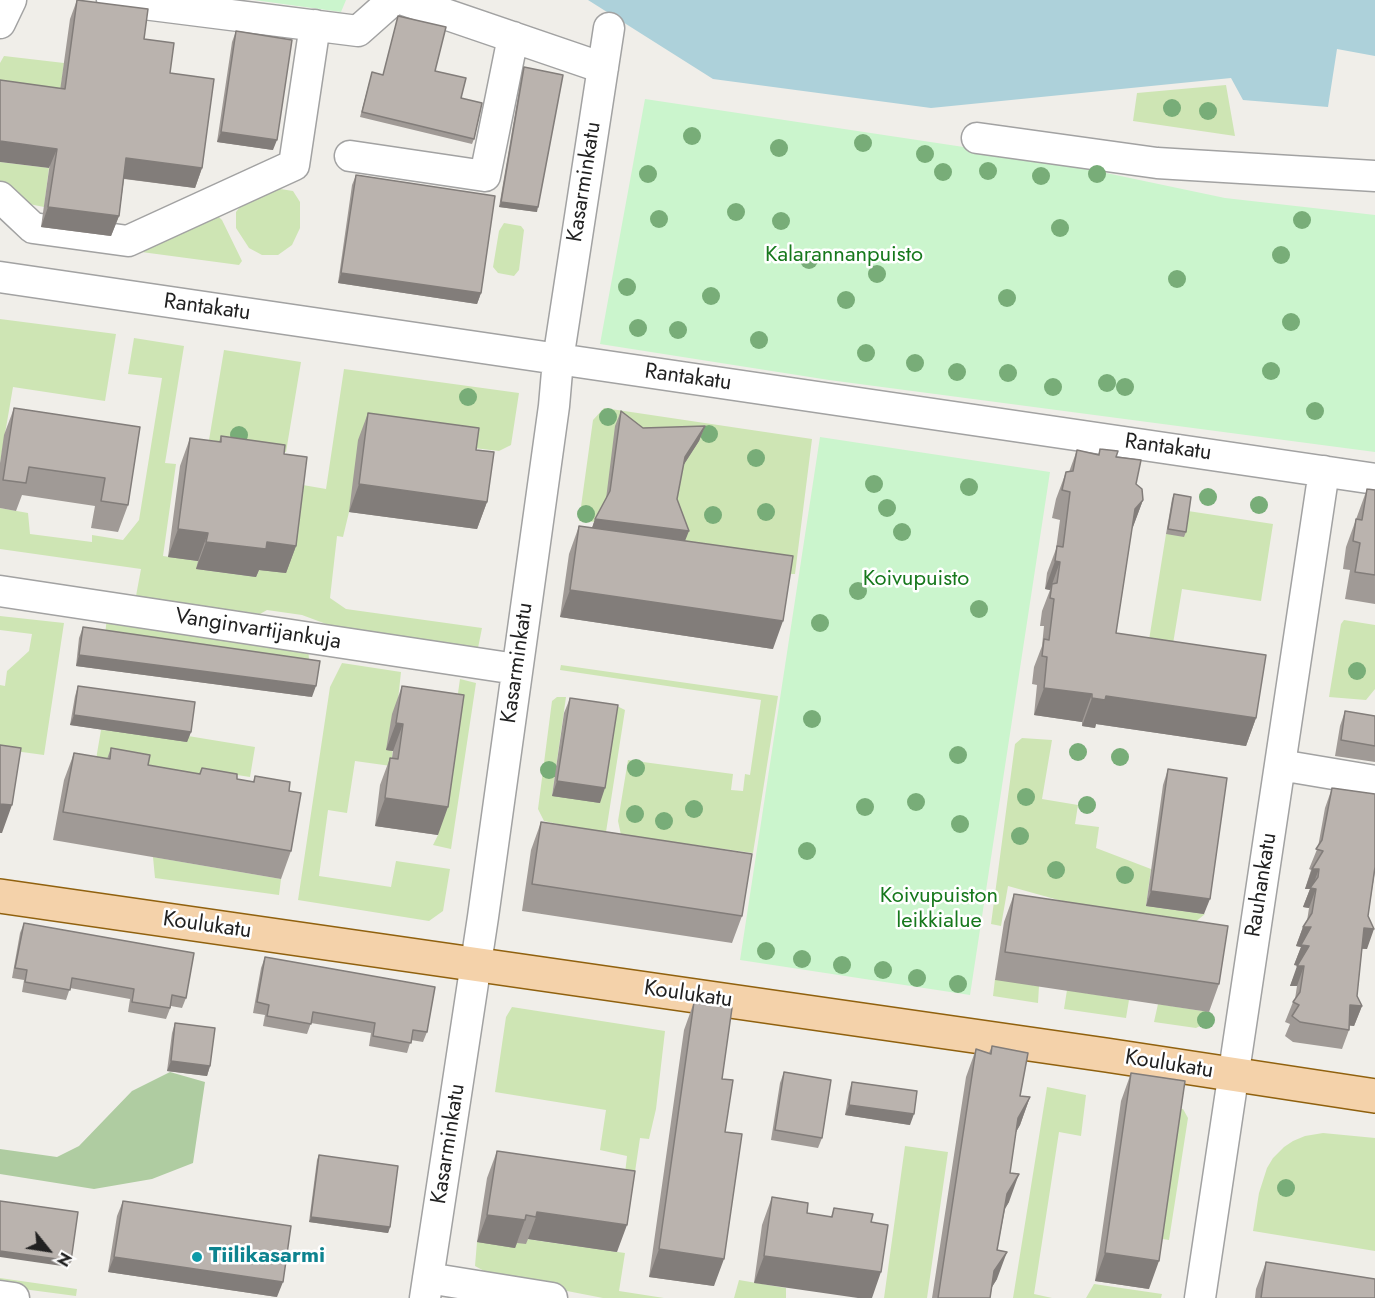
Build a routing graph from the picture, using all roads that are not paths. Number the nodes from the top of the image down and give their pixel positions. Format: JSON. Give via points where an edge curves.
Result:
{"nodes":[{"id":1,"x":11,"y":0,"type":"edge"},
{"id":2,"x":112,"y":0,"type":"edge"},
{"id":3,"x":393,"y":0,"type":"edge"},
{"id":4,"x":404,"y":0,"type":"edge"},
{"id":5,"x":0,"y":23,"type":"edge"},
{"id":6,"x":315,"y":26,"type":"junction"},
{"id":7,"x":609,"y":28,"type":"dead end"},
{"id":8,"x":513,"y":37,"type":"junction"},
{"id":9,"x":603,"y":68,"type":"junction"},
{"id":10,"x":977,"y":138,"type":"dead end"},
{"id":11,"x":350,"y":156,"type":"dead end"},
{"id":12,"x":1375,"y":176,"type":"edge"},
{"id":13,"x":0,"y":197,"type":"edge"},
{"id":14,"x":0,"y":277,"type":"edge"},
{"id":15,"x":558,"y":360,"type":"junction"},
{"id":16,"x":1324,"y":471,"type":"junction"},
{"id":17,"x":1375,"y":479,"type":"edge"},
{"id":18,"x":0,"y":591,"type":"edge"},
{"id":19,"x":516,"y":669,"type":"junction"},
{"id":20,"x":1280,"y":765,"type":"junction"},
{"id":21,"x":1375,"y":781,"type":"edge"},
{"id":22,"x":0,"y":896,"type":"edge"},
{"id":23,"x":476,"y":964,"type":"junction"},
{"id":24,"x":1233,"y":1075,"type":"junction"},
{"id":25,"x":1375,"y":1096,"type":"edge"},
{"id":26,"x":427,"y":1288,"type":"edge"},
{"id":27,"x":0,"y":1296,"type":"edge"},
{"id":28,"x":14,"y":1298,"type":"edge"},
{"id":29,"x":552,"y":1298,"type":"edge"},
{"id":30,"x":1200,"y":1298,"type":"edge"}],
"edges":[{"from":1,"to":5,"type":"street"},
{"from":2,"to":6,"type":"street"},
{"from":3,"to":6,"type":"street","via":[[358,31]]},
{"from":4,"to":8,"type":"street"},
{"from":6,"to":13,"type":"street","via":[[294,165],[128,241],[33,228]]},
{"from":7,"to":9,"type":"street","name":"Kasarminkatu"},
{"from":8,"to":9,"type":"street"},
{"from":8,"to":11,"type":"street","via":[[485,176]]},
{"from":9,"to":15,"type":"street","name":"Kasarminkatu"},
{"from":10,"to":12,"type":"street","via":[[1157,163]]},
{"from":14,"to":15,"type":"street","name":"Rantakatu"},
{"from":15,"to":16,"type":"street","name":"Rantakatu"},
{"from":15,"to":19,"type":"street","name":"Kasarminkatu"},
{"from":16,"to":17,"type":"street","name":"Rantakatu"},
{"from":16,"to":20,"type":"street","name":"Rauhankatu"},
{"from":18,"to":19,"type":"street","name":"Vanginvartijankuja"},
{"from":19,"to":23,"type":"street","name":"Kasarminkatu"},
{"from":20,"to":21,"type":"street"},
{"from":20,"to":24,"type":"street","name":"Rauhankatu"},
{"from":22,"to":23,"type":"main road","name":"Koulukatu"},
{"from":23,"to":24,"type":"main road","name":"Koulukatu"},
{"from":23,"to":26,"type":"street","name":"Kasarminkatu"},
{"from":24,"to":25,"type":"main road","name":"Koulukatu"},
{"from":24,"to":30,"type":"street","name":"Rauhankatu"},
{"from":26,"to":29,"type":"street"},
{"from":27,"to":28,"type":"street"}]}
